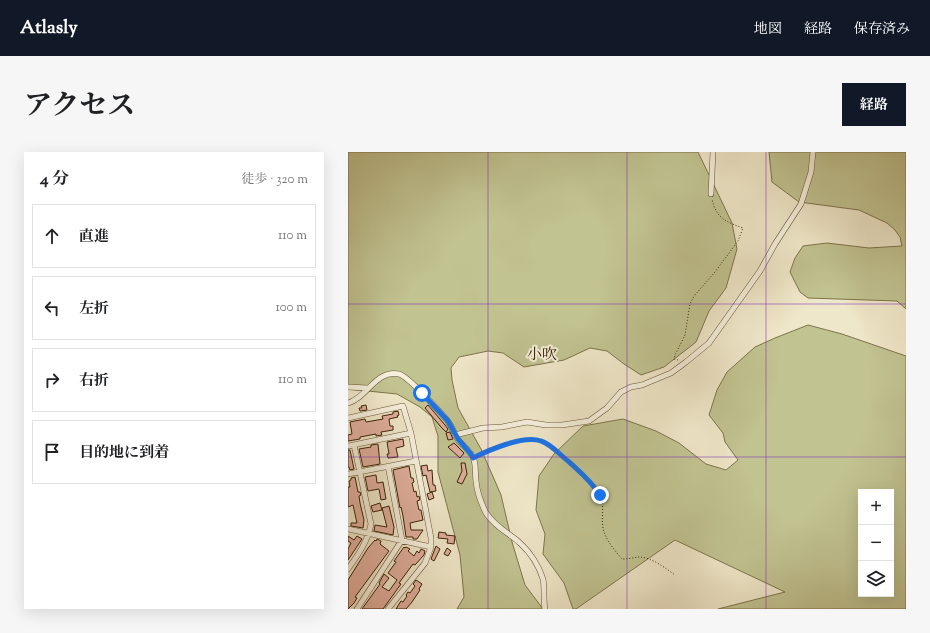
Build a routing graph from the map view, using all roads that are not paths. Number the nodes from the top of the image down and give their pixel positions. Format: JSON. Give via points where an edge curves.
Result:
{"nodes":[{"id":1,"x":713,"y":152,"type":"edge"},
{"id":2,"x":813,"y":152,"type":"edge"},
{"id":3,"x":711,"y":194,"type":"road end"},
{"id":4,"x":348,"y":386,"type":"edge"},
{"id":5,"x":367,"y":388,"type":"junction"},
{"id":6,"x":348,"y":403,"type":"edge"},
{"id":7,"x":348,"y":418,"type":"edge"},
{"id":8,"x":411,"y":433,"type":"junction"},
{"id":9,"x":455,"y":434,"type":"junction"},
{"id":10,"x":351,"y":446,"type":"edge"},
{"id":11,"x":416,"y":461,"type":"junction"},
{"id":12,"x":388,"y":466,"type":"junction"},
{"id":13,"x":360,"y":472,"type":"junction"},
{"id":14,"x":348,"y":474,"type":"edge"},
{"id":15,"x":348,"y":529,"type":"edge"},
{"id":16,"x":370,"y":534,"type":"junction"},
{"id":17,"x":402,"y":540,"type":"junction"},
{"id":18,"x":430,"y":547,"type":"junction"},
{"id":19,"x":348,"y":569,"type":"edge"},
{"id":20,"x":356,"y":609,"type":"edge"},
{"id":21,"x":388,"y":609,"type":"edge"},
{"id":22,"x":545,"y":609,"type":"edge"}],
"edges":[{"from":1,"to":3,"type":"street"},
{"from":2,"to":9,"type":"street","via":[[811,172],[801,204],[774,244],[760,271],[709,343],[686,362],[671,373],[621,392],[607,408],[589,421],[562,425],[527,422]]},
{"from":4,"to":5,"type":"street"},
{"from":5,"to":6,"type":"street","via":[[356,400]]},
{"from":5,"to":9,"type":"street","via":[[377,379],[390,374],[402,375],[413,383],[448,421]]},
{"from":7,"to":8,"type":"street","via":[[403,406]]},
{"from":8,"to":10,"type":"street"},
{"from":8,"to":11,"type":"street"},
{"from":9,"to":22,"type":"street","via":[[473,458],[482,504],[492,520],[520,543],[538,567],[543,579]]},
{"from":10,"to":13,"type":"street"},
{"from":11,"to":12,"type":"street"},
{"from":11,"to":18,"type":"street","via":[[430,528]]},
{"from":12,"to":13,"type":"street"},
{"from":12,"to":17,"type":"street"},
{"from":13,"to":14,"type":"street"},
{"from":13,"to":16,"type":"street","via":[[371,524]]},
{"from":15,"to":16,"type":"street"},
{"from":16,"to":17,"type":"street"},
{"from":16,"to":19,"type":"street"},
{"from":17,"to":18,"type":"street"},
{"from":17,"to":20,"type":"street"},
{"from":18,"to":21,"type":"street","via":[[425,563]]}]}
